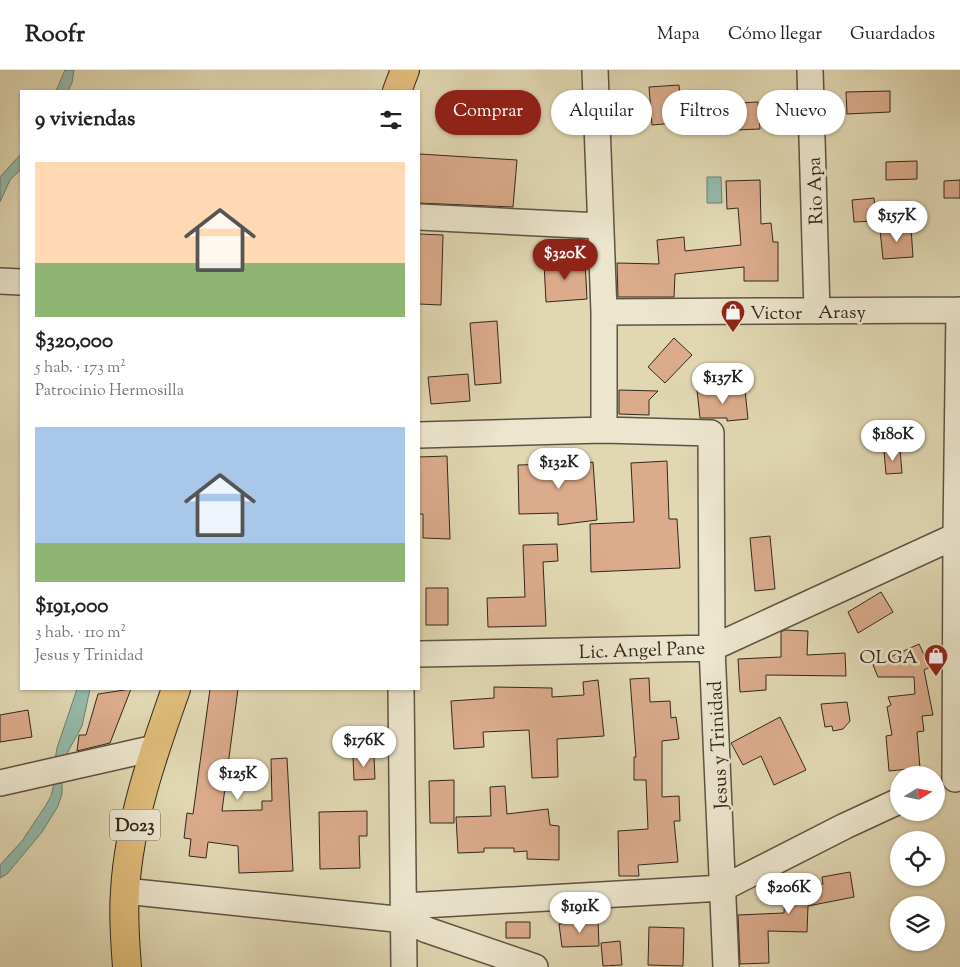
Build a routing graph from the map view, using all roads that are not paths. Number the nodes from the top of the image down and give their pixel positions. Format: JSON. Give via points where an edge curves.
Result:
{"nodes":[{"id":1,"x":405,"y":70,"type":"edge"},
{"id":2,"x":596,"y":70,"type":"edge"},
{"id":3,"x":810,"y":70,"type":"edge"},
{"id":4,"x":397,"y":90,"type":"edge"},
{"id":5,"x":420,"y":217,"type":"edge"},
{"id":6,"x":600,"y":226,"type":"junction"},
{"id":7,"x":0,"y":281,"type":"edge"},
{"id":8,"x":20,"y":282,"type":"edge"},
{"id":9,"x":960,"y":310,"type":"edge"},
{"id":10,"x":817,"y":311,"type":"junction"},
{"id":11,"x":604,"y":312,"type":"junction"},
{"id":12,"x":604,"y":430,"type":"junction"},
{"id":13,"x":420,"y":436,"type":"edge"},
{"id":14,"x":958,"y":534,"type":"edge"},
{"id":15,"x":712,"y":648,"type":"junction"},
{"id":16,"x":420,"y":654,"type":"edge"},
{"id":17,"x":176,"y":690,"type":"edge"},
{"id":18,"x":401,"y":690,"type":"edge"},
{"id":19,"x":155,"y":748,"type":"junction"},
{"id":20,"x":951,"y":781,"type":"edge"},
{"id":21,"x":0,"y":783,"type":"edge"},
{"id":22,"x":890,"y":805,"type":"edge"},
{"id":23,"x":723,"y":888,"type":"junction"},
{"id":24,"x":125,"y":891,"type":"junction"},
{"id":25,"x":405,"y":913,"type":"junction"},
{"id":26,"x":127,"y":967,"type":"edge"},
{"id":27,"x":404,"y":967,"type":"edge"},
{"id":28,"x":535,"y":967,"type":"edge"},
{"id":29,"x":726,"y":967,"type":"edge"}],
"edges":[{"from":1,"to":4,"type":"main road"},
{"from":2,"to":6,"type":"street"},
{"from":3,"to":10,"type":"street","name":"Rio Apa"},
{"from":5,"to":6,"type":"street"},
{"from":6,"to":11,"type":"street"},
{"from":7,"to":8,"type":"street"},
{"from":9,"to":10,"type":"street","name":"Arasy"},
{"from":9,"to":14,"type":"street"},
{"from":10,"to":11,"type":"street","name":"Arasy"},
{"from":11,"to":12,"type":"street"},
{"from":12,"to":13,"type":"street"},
{"from":12,"to":15,"type":"street","name":"Jesus y Trinidad","via":[[711,433]]},
{"from":14,"to":15,"type":"street","name":"Lic. Angel Pane"},
{"from":14,"to":20,"type":"street"},
{"from":15,"to":16,"type":"street","name":"Lic. Angel Pane"},
{"from":15,"to":23,"type":"street","name":"Jesus y Trinidad"},
{"from":17,"to":19,"type":"main road","number":"D023"},
{"from":18,"to":25,"type":"street"},
{"from":19,"to":21,"type":"street"},
{"from":19,"to":24,"type":"main road","number":"D023","via":[[138,813]]},
{"from":22,"to":23,"type":"street"},
{"from":23,"to":25,"type":"street"},
{"from":23,"to":29,"type":"street","name":"Jesus y Trinidad"},
{"from":24,"to":25,"type":"street"},
{"from":24,"to":26,"type":"main road","number":"D023"},
{"from":25,"to":27,"type":"street"},
{"from":25,"to":28,"type":"street","via":[[427,930]]}]}
